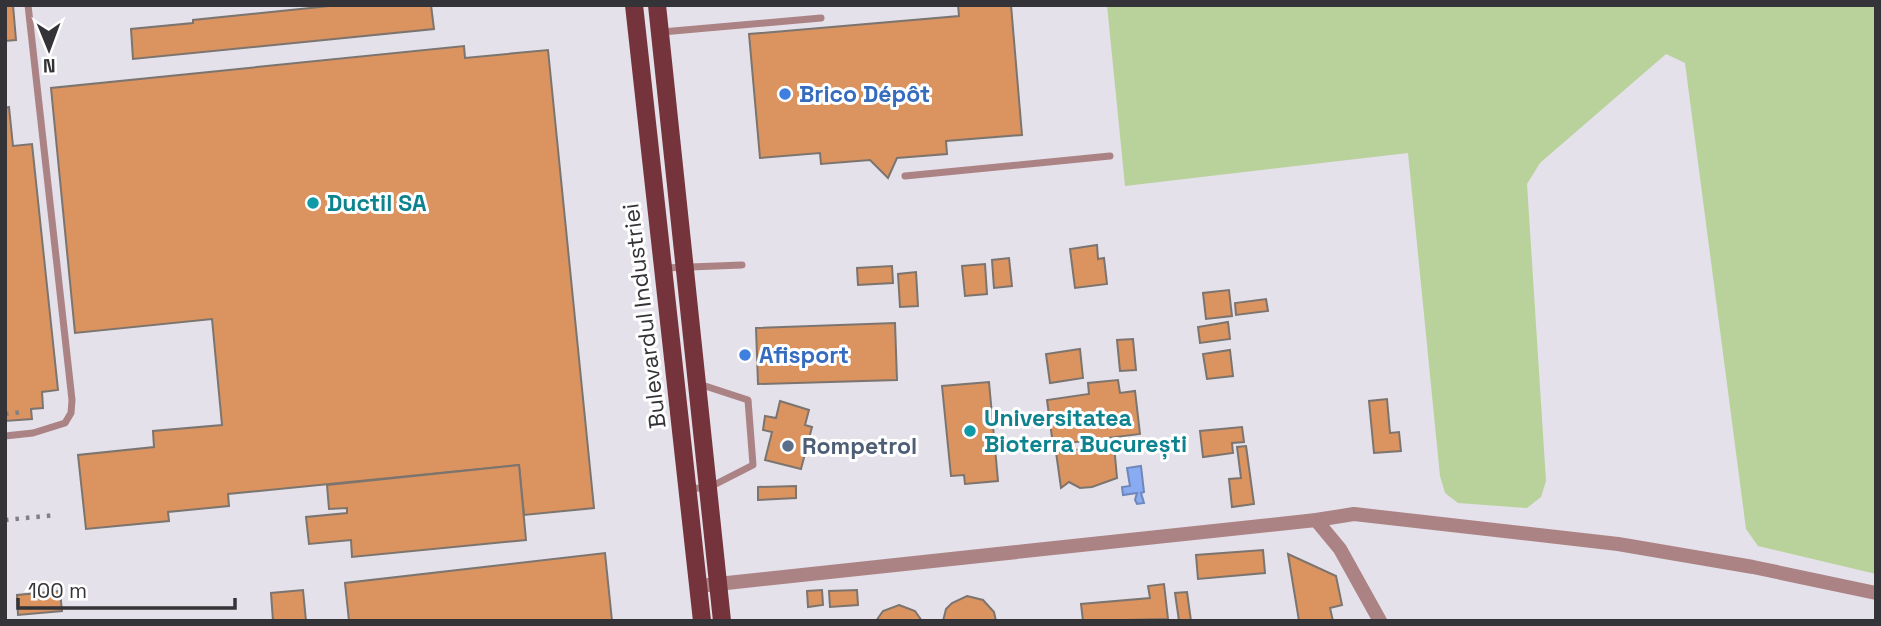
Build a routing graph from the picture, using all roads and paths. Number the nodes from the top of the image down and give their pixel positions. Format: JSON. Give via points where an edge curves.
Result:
{"nodes":[{"id":1,"x":28,"y":5,"type":"edge"},
{"id":2,"x":634,"y":5,"type":"edge"},
{"id":3,"x":657,"y":5,"type":"edge"},
{"id":4,"x":821,"y":18,"type":"dead end"},
{"id":5,"x":660,"y":33,"type":"junction"},
{"id":6,"x":1110,"y":156,"type":"dead end"},
{"id":7,"x":905,"y":176,"type":"dead end"},
{"id":8,"x":742,"y":265,"type":"dead end"},
{"id":9,"x":685,"y":267,"type":"junction"},
{"id":10,"x":664,"y":268,"type":"junction"},
{"id":11,"x":698,"y":383,"type":"junction"},
{"id":12,"x":5,"y":436,"type":"edge"},
{"id":13,"x":710,"y":487,"type":"junction"},
{"id":14,"x":689,"y":489,"type":"junction"},
{"id":15,"x":1316,"y":520,"type":"junction"},
{"id":16,"x":719,"y":584,"type":"junction"},
{"id":17,"x":700,"y":586,"type":"junction"},
{"id":18,"x":1876,"y":593,"type":"edge"},
{"id":19,"x":702,"y":621,"type":"edge"},
{"id":20,"x":722,"y":621,"type":"edge"},
{"id":21,"x":1380,"y":621,"type":"edge"}],
"edges":[{"from":1,"to":12,"type":"lane","via":[[72,400],[65,423]]},
{"from":2,"to":10,"type":"main road","name":"Bulevardul Industriei"},
{"from":3,"to":5,"type":"main road","name":"Bulevardul Industriei"},
{"from":4,"to":5,"type":"lane"},
{"from":5,"to":9,"type":"main road","name":"Bulevardul Industriei"},
{"from":6,"to":7,"type":"lane"},
{"from":8,"to":9,"type":"lane"},
{"from":9,"to":10,"type":"lane"},
{"from":9,"to":11,"type":"main road","name":"Bulevardul Industriei"},
{"from":10,"to":14,"type":"main road","name":"Bulevardul Industriei"},
{"from":11,"to":13,"type":"main road","name":"Bulevardul Industriei"},
{"from":11,"to":13,"type":"lane","via":[[748,400],[753,464]]},
{"from":13,"to":14,"type":"lane"},
{"from":13,"to":16,"type":"main road","name":"Bulevardul Industriei"},
{"from":14,"to":17,"type":"main road","name":"Bulevardul Industriei"},
{"from":15,"to":16,"type":"street"},
{"from":15,"to":18,"type":"street","via":[[1354,514],[1618,544]]},
{"from":15,"to":21,"type":"street","via":[[1340,549]]},
{"from":16,"to":17,"type":"street"},
{"from":16,"to":20,"type":"main road","name":"Bulevardul Industriei"},
{"from":17,"to":19,"type":"main road","name":"Bulevardul Industriei"}]}
